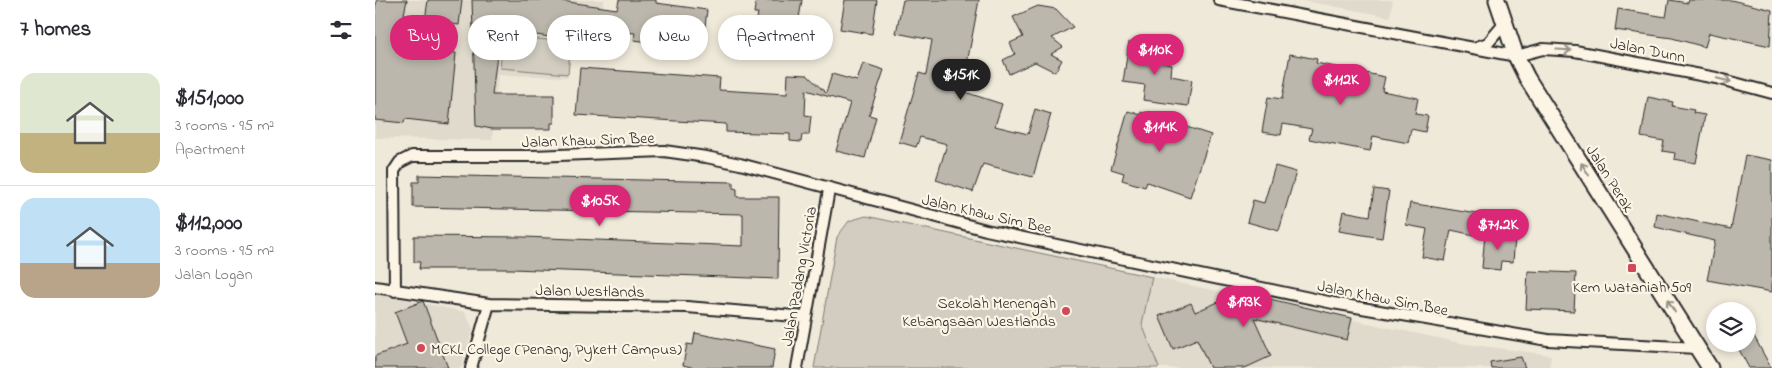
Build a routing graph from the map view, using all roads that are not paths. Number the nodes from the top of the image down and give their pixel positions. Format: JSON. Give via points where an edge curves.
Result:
{"nodes":[{"id":1,"x":1219,"y":0,"type":"edge"},
{"id":2,"x":1497,"y":0,"type":"edge"},
{"id":3,"x":1504,"y":24,"type":"junction"},
{"id":4,"x":1463,"y":48,"type":"junction"},
{"id":5,"x":1516,"y":56,"type":"junction"},
{"id":6,"x":1772,"y":92,"type":"edge"},
{"id":7,"x":829,"y":190,"type":"junction"},
{"id":8,"x":375,"y":287,"type":"edge"},
{"id":9,"x":395,"y":291,"type":"junction"},
{"id":10,"x":489,"y":304,"type":"junction"},
{"id":11,"x":806,"y":317,"type":"junction"},
{"id":12,"x":1697,"y":348,"type":"junction"},
{"id":13,"x":471,"y":368,"type":"edge"},
{"id":14,"x":797,"y":368,"type":"edge"},
{"id":15,"x":1710,"y":368,"type":"edge"}],
"edges":[{"from":1,"to":4,"type":"street"},
{"from":2,"to":3,"type":"main road","name":"Jalan Perak"},
{"from":3,"to":4,"type":"street","via":[[1488,43],[1476,48]]},
{"from":3,"to":5,"type":"main road","name":"Jalan Perak"},
{"from":4,"to":5,"type":"street"},
{"from":5,"to":6,"type":"street","name":"Jalan Dunn","one_way":true,"via":[[1543,49],[1575,51]]},
{"from":12,"to":5,"type":"main road","name":"Jalan Perak","one_way":true},
{"from":7,"to":9,"type":"street","name":"Jalan Khaw Sim Bee","via":[[740,164],[664,151],[412,156],[400,162],[394,171]]},
{"from":7,"to":11,"type":"street","name":"Jalan Padang Victoria"},
{"from":7,"to":12,"type":"street","name":"Jalan Khaw Sim Bee","via":[[986,230],[1441,324],[1548,340]]},
{"from":8,"to":9,"type":"street","name":"Jalan Westlands"},
{"from":9,"to":10,"type":"street","name":"Jalan Westlands"},
{"from":10,"to":11,"type":"street","name":"Jalan Westlands","via":[[670,306]]},
{"from":10,"to":13,"type":"street"},
{"from":11,"to":14,"type":"street","name":"Jalan Padang Victoria"},
{"from":12,"to":15,"type":"main road","name":"Jalan Perak"}]}
